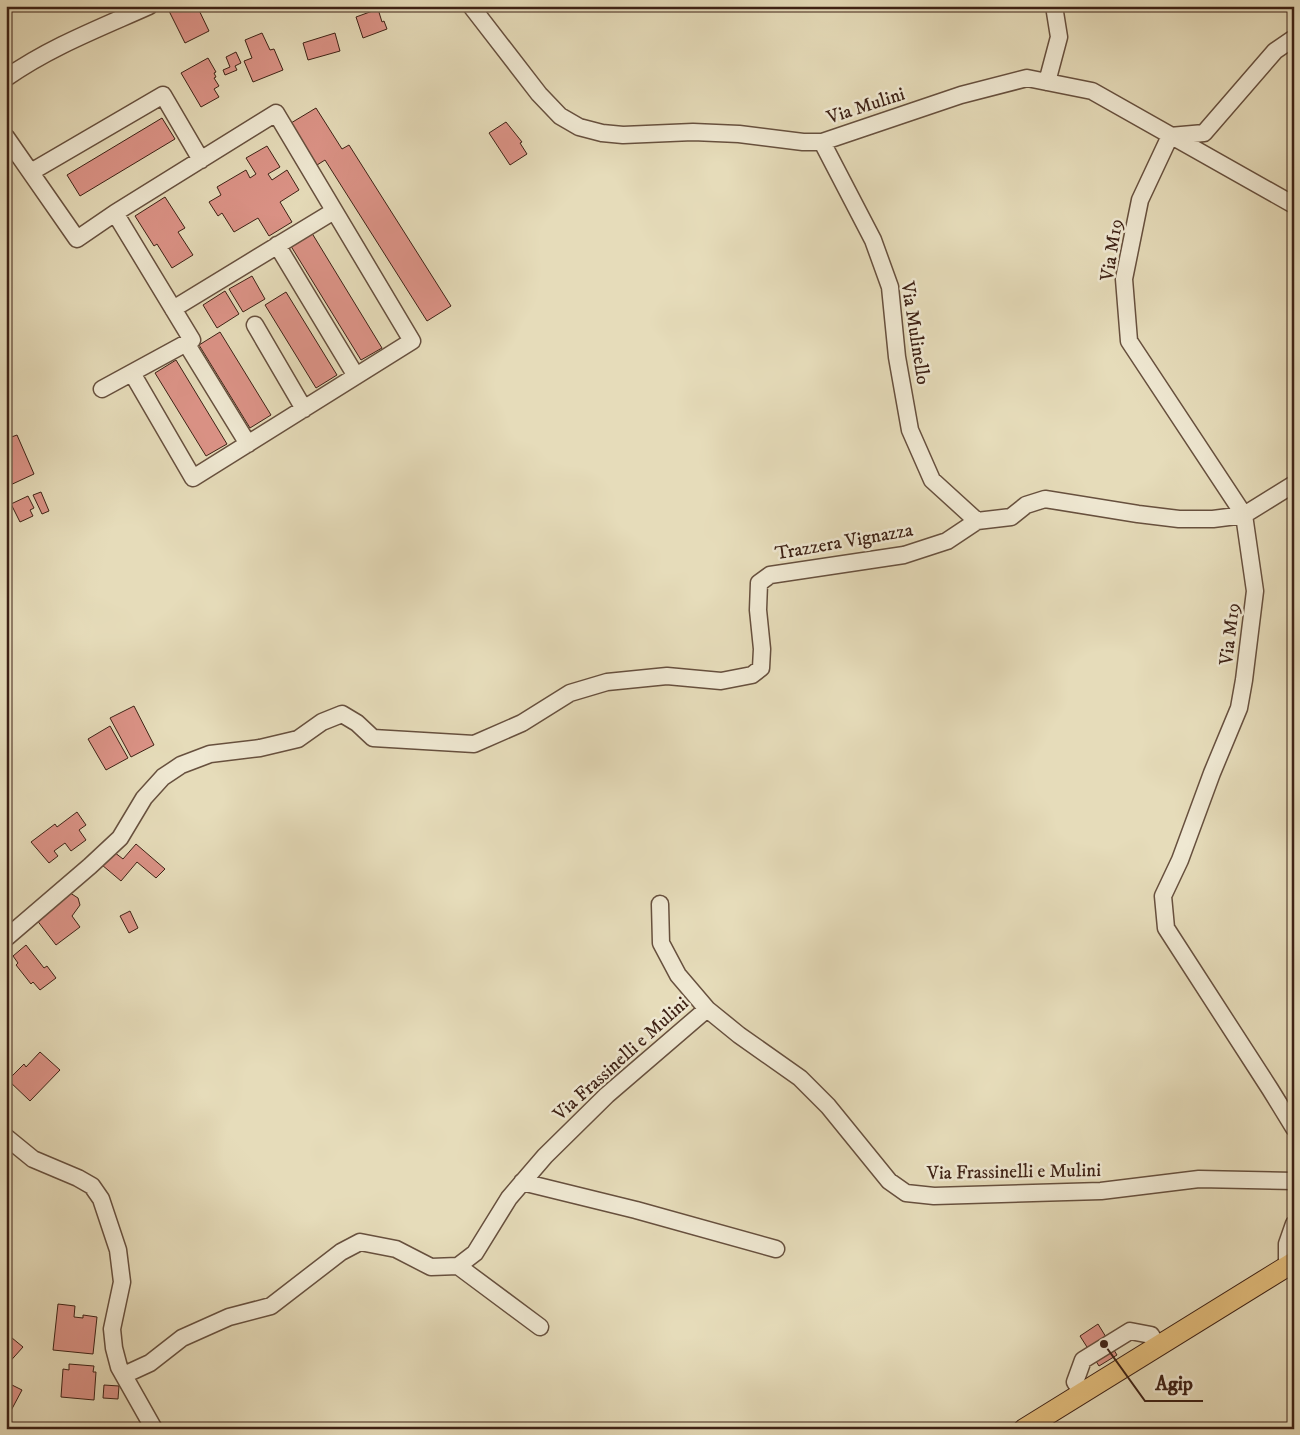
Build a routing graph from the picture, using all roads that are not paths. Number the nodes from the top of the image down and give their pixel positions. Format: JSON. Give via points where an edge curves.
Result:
{"nodes":[{"id":1,"x":471,"y":6,"type":"edge"},
{"id":2,"x":1054,"y":6,"type":"edge"},
{"id":3,"x":144,"y":7,"type":"edge"},
{"id":4,"x":1294,"y":38,"type":"edge"},
{"id":5,"x":6,"y":78,"type":"edge"},
{"id":6,"x":1047,"y":82,"type":"junction"},
{"id":7,"x":1170,"y":136,"type":"junction"},
{"id":8,"x":6,"y":138,"type":"edge"},
{"id":9,"x":822,"y":142,"type":"junction"},
{"id":10,"x":201,"y":160,"type":"junction"},
{"id":11,"x":31,"y":172,"type":"junction"},
{"id":12,"x":1294,"y":206,"type":"edge"},
{"id":13,"x":334,"y":211,"type":"junction"},
{"id":14,"x":115,"y":213,"type":"junction"},
{"id":15,"x":277,"y":245,"type":"junction"},
{"id":16,"x":173,"y":309,"type":"junction"},
{"id":17,"x":254,"y":326,"type":"dead end"},
{"id":18,"x":186,"y":343,"type":"junction"},
{"id":19,"x":132,"y":373,"type":"junction"},
{"id":20,"x":356,"y":376,"type":"junction"},
{"id":21,"x":102,"y":390,"type":"dead end"},
{"id":22,"x":304,"y":409,"type":"junction"},
{"id":23,"x":248,"y":444,"type":"junction"},
{"id":24,"x":1294,"y":484,"type":"edge"},
{"id":25,"x":1244,"y":516,"type":"junction"},
{"id":26,"x":977,"y":521,"type":"junction"},
{"id":27,"x":660,"y":904,"type":"dead end"},
{"id":28,"x":6,"y":938,"type":"edge"},
{"id":29,"x":707,"y":1008,"type":"junction"},
{"id":30,"x":1294,"y":1128,"type":"edge"},
{"id":31,"x":6,"y":1137,"type":"edge"},
{"id":32,"x":1294,"y":1181,"type":"edge"},
{"id":33,"x":522,"y":1182,"type":"junction"},
{"id":34,"x":1294,"y":1224,"type":"edge"},
{"id":35,"x":776,"y":1249,"type":"dead end"},
{"id":36,"x":1290,"y":1264,"type":"edge"},
{"id":37,"x":458,"y":1266,"type":"junction"},
{"id":38,"x":540,"y":1327,"type":"dead end"},
{"id":39,"x":1158,"y":1346,"type":"junction"},
{"id":40,"x":124,"y":1375,"type":"junction"},
{"id":41,"x":1082,"y":1394,"type":"junction"},
{"id":42,"x":154,"y":1429,"type":"edge"},
{"id":43,"x":1024,"y":1429,"type":"edge"}],
"edges":[{"from":1,"to":9,"type":"street","name":"Via Mulini","via":[[539,94],[560,116],[579,126],[623,135],[693,132]]},
{"from":2,"to":6,"type":"street","via":[[1059,37]]},
{"from":3,"to":5,"type":"street","via":[[69,41]]},
{"from":4,"to":7,"type":"street","via":[[1275,51],[1204,133]]},
{"from":6,"to":7,"type":"street","name":"Via Mulini","via":[[1092,91]]},
{"from":6,"to":9,"type":"street","name":"Via Mulini","via":[[1027,78],[970,92]]},
{"from":7,"to":12,"type":"street","name":"Via Mulini"},
{"from":7,"to":25,"type":"street","name":"Via M19","via":[[1140,200],[1124,280],[1129,341]]},
{"from":8,"to":11,"type":"street"},
{"from":9,"to":26,"type":"street","name":"Via Mulinello","via":[[873,240],[890,287],[910,430],[932,480]]},
{"from":10,"to":11,"type":"street","via":[[163,95]]},
{"from":10,"to":13,"type":"street","via":[[276,113]]},
{"from":10,"to":14,"type":"street"},
{"from":11,"to":14,"type":"street","via":[[77,239]]},
{"from":13,"to":15,"type":"street"},
{"from":13,"to":20,"type":"street","via":[[412,341]]},
{"from":14,"to":16,"type":"street"},
{"from":15,"to":16,"type":"street"},
{"from":15,"to":20,"type":"street"},
{"from":16,"to":18,"type":"street","via":[[192,340]]},
{"from":17,"to":22,"type":"street"},
{"from":18,"to":19,"type":"street"},
{"from":18,"to":23,"type":"street"},
{"from":19,"to":21,"type":"street"},
{"from":19,"to":23,"type":"street","via":[[194,478]]},
{"from":20,"to":22,"type":"street"},
{"from":22,"to":23,"type":"street"},
{"from":24,"to":25,"type":"street"},
{"from":25,"to":26,"type":"street","name":"Trazzera Vignazza","via":[[1179,519],[1045,499],[1026,505],[1011,517]]},
{"from":25,"to":30,"type":"street","name":"Via M19","via":[[1255,591],[1239,708],[1163,896],[1166,928]]},
{"from":26,"to":28,"type":"street","name":"Trazzera Vignazza","via":[[946,541],[904,555],[770,575],[760,583],[758,610],[762,668],[752,675],[721,681],[667,676],[607,682],[570,693],[522,723],[474,744],[373,738],[342,714],[322,722],[298,739],[210,754],[181,765],[144,798],[120,838]]},
{"from":27,"to":29,"type":"street","via":[[661,943],[678,975]]},
{"from":29,"to":32,"type":"street","name":"Via Frassinelli e Mulini","via":[[800,1078],[828,1106],[889,1181],[906,1193],[934,1196],[1101,1191],[1199,1179]]},
{"from":29,"to":33,"type":"street","name":"Via Frassinelli e Mulini","via":[[607,1095]]},
{"from":31,"to":40,"type":"street","via":[[33,1159],[92,1186],[101,1199],[118,1250],[122,1282],[112,1329],[114,1348]]},
{"from":33,"to":35,"type":"street"},
{"from":33,"to":37,"type":"street","name":"Via Frassinelli e Mulini","via":[[508,1198],[475,1254]]},
{"from":34,"to":36,"type":"street","via":[[1287,1244]]},
{"from":36,"to":39,"type":"main road"},
{"from":37,"to":38,"type":"street"},
{"from":37,"to":40,"type":"street","via":[[431,1267],[396,1249],[360,1242],[341,1252],[272,1306],[229,1317],[182,1338],[150,1363]]},
{"from":39,"to":41,"type":"main road"},
{"from":39,"to":41,"type":"street","via":[[1151,1335],[1130,1331],[1083,1360],[1074,1382]]},
{"from":40,"to":42,"type":"street"},
{"from":41,"to":43,"type":"main road"}]}
